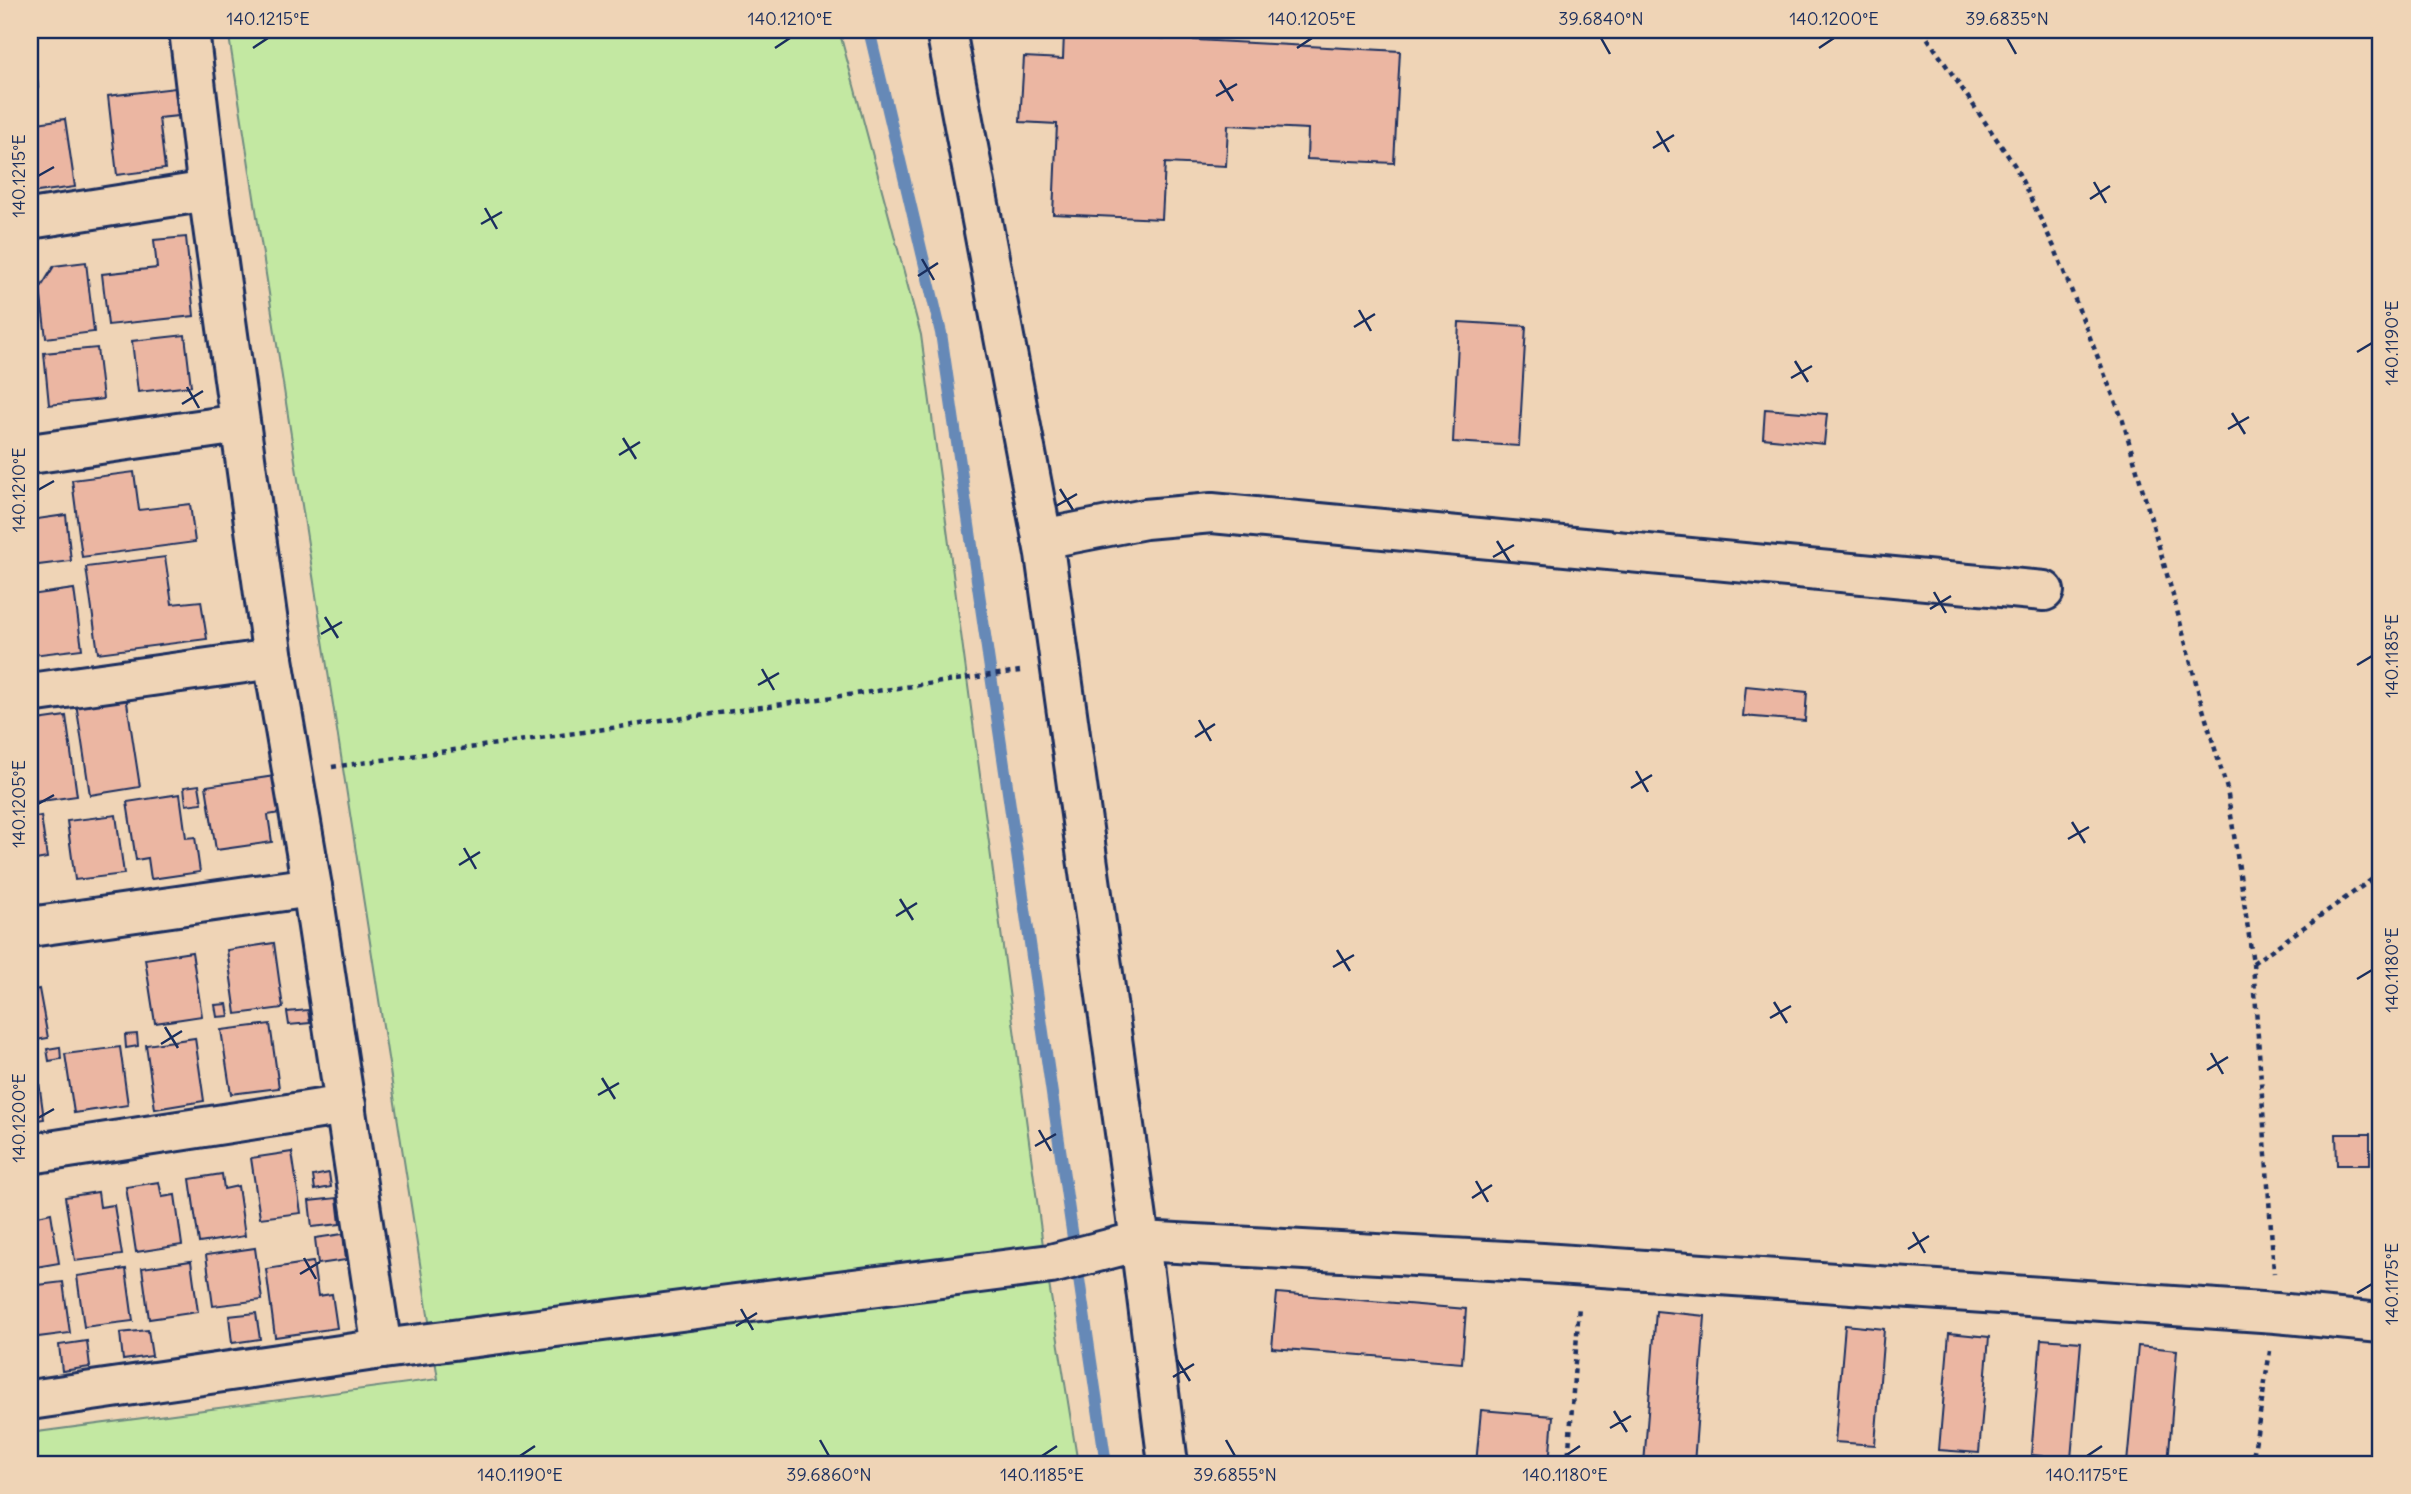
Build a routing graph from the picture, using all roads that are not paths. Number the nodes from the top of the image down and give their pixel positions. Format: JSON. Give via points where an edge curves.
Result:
{"nodes":[{"id":1,"x":189,"y":30,"type":"edge"},
{"id":2,"x":946,"y":30,"type":"edge"},
{"id":3,"x":208,"y":191,"type":"junction"},
{"id":4,"x":30,"y":219,"type":"edge"},
{"id":5,"x":240,"y":424,"type":"junction"},
{"id":6,"x":30,"y":454,"type":"edge"},
{"id":7,"x":1042,"y":540,"type":"junction"},
{"id":8,"x":2044,"y":592,"type":"dead end"},
{"id":9,"x":273,"y":659,"type":"junction"},
{"id":10,"x":30,"y":692,"type":"edge"},
{"id":11,"x":313,"y":887,"type":"junction"},
{"id":12,"x":30,"y":927,"type":"edge"},
{"id":13,"x":346,"y":1105,"type":"junction"},
{"id":14,"x":30,"y":1154,"type":"edge"},
{"id":15,"x":1140,"y":1241,"type":"junction"},
{"id":16,"x":2381,"y":1323,"type":"edge"},
{"id":17,"x":382,"y":1349,"type":"junction"},
{"id":18,"x":30,"y":1400,"type":"edge"},
{"id":19,"x":1168,"y":1464,"type":"edge"}],
"edges":[{"from":1,"to":3,"type":"street"},
{"from":2,"to":7,"type":"street"},
{"from":3,"to":4,"type":"street"},
{"from":3,"to":5,"type":"street"},
{"from":5,"to":6,"type":"street"},
{"from":5,"to":9,"type":"street"},
{"from":7,"to":8,"type":"street","via":[[1145,519],[1212,513]]},
{"from":7,"to":15,"type":"street"},
{"from":9,"to":10,"type":"street"},
{"from":9,"to":11,"type":"street"},
{"from":11,"to":12,"type":"street"},
{"from":11,"to":13,"type":"street"},
{"from":13,"to":14,"type":"street"},
{"from":13,"to":17,"type":"street"},
{"from":15,"to":16,"type":"street","via":[[1581,1266]]},
{"from":15,"to":17,"type":"street","via":[[1051,1264]]},
{"from":15,"to":19,"type":"street"},
{"from":17,"to":18,"type":"street"}]}
